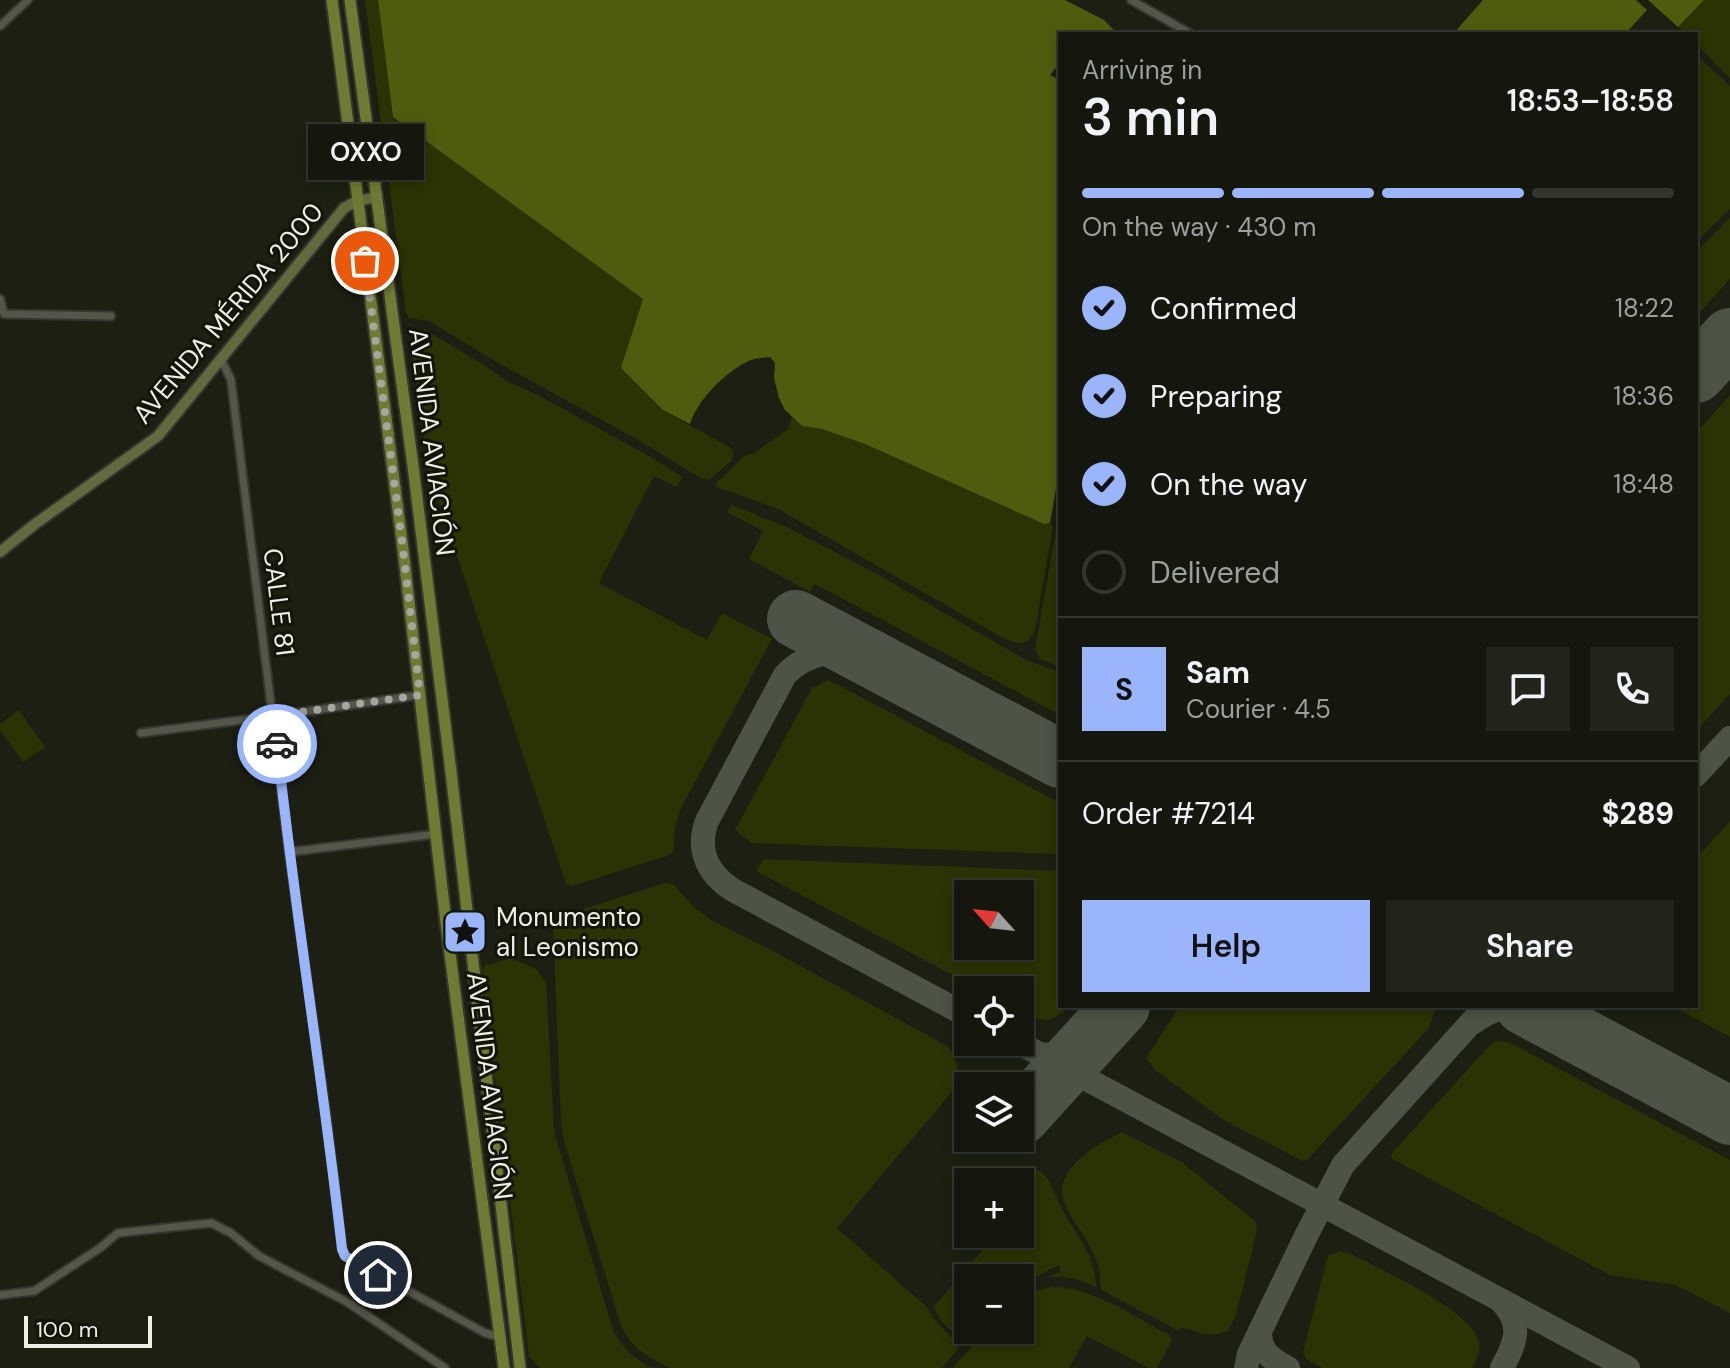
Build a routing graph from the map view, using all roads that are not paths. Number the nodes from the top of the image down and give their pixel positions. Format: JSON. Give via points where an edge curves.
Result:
{"nodes":[{"id":1,"x":28,"y":0,"type":"edge"},
{"id":2,"x":332,"y":0,"type":"edge"},
{"id":3,"x":350,"y":0,"type":"edge"},
{"id":4,"x":1131,"y":0,"type":"edge"},
{"id":5,"x":0,"y":26,"type":"edge"},
{"id":6,"x":1187,"y":32,"type":"edge"},
{"id":7,"x":377,"y":197,"type":"junction"},
{"id":8,"x":357,"y":201,"type":"junction"},
{"id":9,"x":0,"y":299,"type":"edge"},
{"id":10,"x":111,"y":316,"type":"dead end"},
{"id":11,"x":221,"y":359,"type":"junction"},
{"id":12,"x":0,"y":552,"type":"edge"},
{"id":13,"x":420,"y":695,"type":"junction"},
{"id":14,"x":274,"y":716,"type":"junction"},
{"id":15,"x":141,"y":733,"type":"dead end"},
{"id":16,"x":436,"y":834,"type":"junction"},
{"id":17,"x":289,"y":852,"type":"junction"},
{"id":18,"x":0,"y":1295,"type":"edge"},
{"id":19,"x":500,"y":1337,"type":"junction"},
{"id":20,"x":445,"y":1367,"type":"edge"},
{"id":21,"x":504,"y":1368,"type":"edge"},
{"id":22,"x":520,"y":1368,"type":"edge"}],
"edges":[{"from":1,"to":5,"type":"street"},
{"from":2,"to":8,"type":"main road","name":"AVENIDA AVIACIÓN"},
{"from":3,"to":7,"type":"main road","name":"AVENIDA AVIACIÓN"},
{"from":4,"to":6,"type":"street"},
{"from":7,"to":8,"type":"main road","name":"AVENIDA MÉRIDA 2000"},
{"from":7,"to":22,"type":"main road","name":"AVENIDA AVIACIÓN","via":[[470,920]]},
{"from":8,"to":11,"type":"main road","name":"AVENIDA MÉRIDA 2000","via":[[344,208]]},
{"from":8,"to":13,"type":"main road","name":"AVENIDA AVIACIÓN"},
{"from":9,"to":10,"type":"street","via":[[4,314]]},
{"from":11,"to":12,"type":"main road","name":"AVENIDA MÉRIDA 2000","via":[[158,436]]},
{"from":11,"to":14,"type":"street","name":"CALLE 81","via":[[231,380]]},
{"from":13,"to":14,"type":"street"},
{"from":13,"to":16,"type":"main road","name":"AVENIDA AVIACIÓN"},
{"from":14,"to":15,"type":"street"},
{"from":14,"to":17,"type":"street","name":"CALLE 81"},
{"from":16,"to":17,"type":"street"},
{"from":16,"to":19,"type":"main road","name":"AVENIDA AVIACIÓN"},
{"from":17,"to":19,"type":"street","name":"CALLE 81","via":[[345,1256]]},
{"from":18,"to":20,"type":"street","via":[[34,1291],[118,1233],[211,1223]]},
{"from":19,"to":21,"type":"main road","name":"AVENIDA AVIACIÓN"}]}
